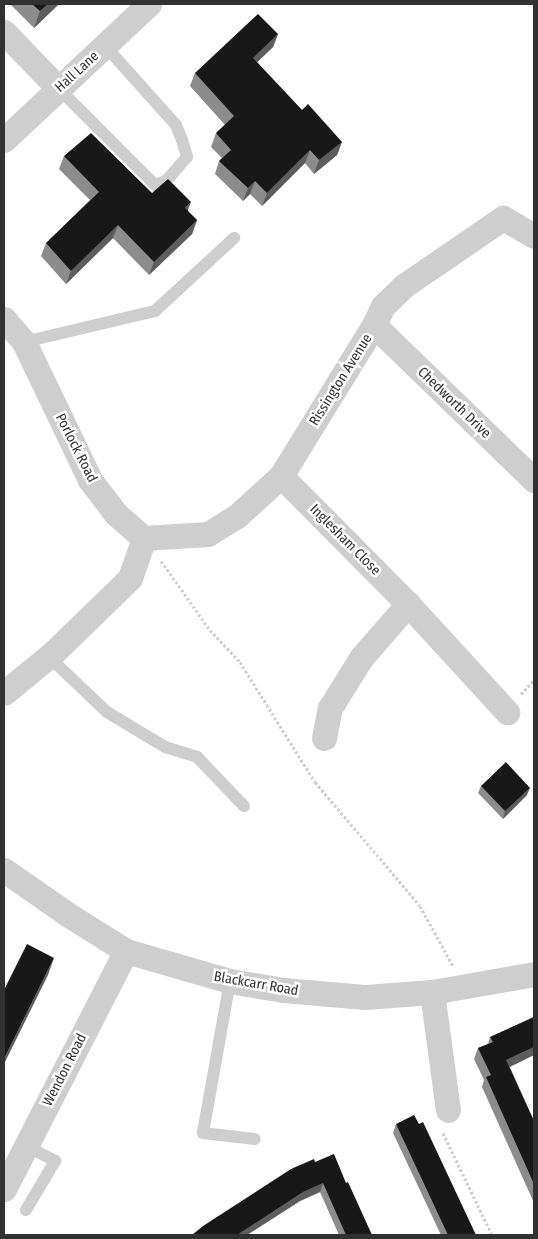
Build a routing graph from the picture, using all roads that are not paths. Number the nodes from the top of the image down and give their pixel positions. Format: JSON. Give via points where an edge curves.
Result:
{"nodes":[{"id":1,"x":149,"y":4,"type":"edge"},
{"id":2,"x":4,"y":32,"type":"edge"},
{"id":3,"x":105,"y":46,"type":"junction"},
{"id":4,"x":58,"y":88,"type":"junction"},
{"id":5,"x":4,"y":140,"type":"edge"},
{"id":6,"x":534,"y":236,"type":"edge"},
{"id":7,"x":234,"y":238,"type":"dead end"},
{"id":8,"x":4,"y":320,"type":"edge"},
{"id":9,"x":374,"y":325,"type":"junction"},
{"id":10,"x":24,"y":342,"type":"junction"},
{"id":11,"x":281,"y":476,"type":"junction"},
{"id":12,"x":534,"y":480,"type":"edge"},
{"id":13,"x":144,"y":538,"type":"junction"},
{"id":14,"x":408,"y":604,"type":"junction"},
{"id":15,"x":49,"y":657,"type":"junction"},
{"id":16,"x":4,"y":693,"type":"edge"},
{"id":17,"x":507,"y":712,"type":"dead end"},
{"id":18,"x":324,"y":738,"type":"dead end"},
{"id":19,"x":244,"y":806,"type":"dead end"},
{"id":20,"x":4,"y":870,"type":"edge"},
{"id":21,"x":126,"y":951,"type":"junction"},
{"id":22,"x":534,"y":974,"type":"edge"},
{"id":23,"x":230,"y":981,"type":"junction"},
{"id":24,"x":432,"y":992,"type":"junction"},
{"id":25,"x":448,"y":1110,"type":"road end"},
{"id":26,"x":255,"y":1139,"type":"dead end"},
{"id":27,"x":26,"y":1146,"type":"junction"},
{"id":28,"x":4,"y":1189,"type":"edge"},
{"id":29,"x":26,"y":1210,"type":"dead end"}],
"edges":[{"from":1,"to":3,"type":"street","name":"Hall Lane"},
{"from":2,"to":4,"type":"street"},
{"from":3,"to":4,"type":"street","name":"Hall Lane"},
{"from":3,"to":4,"type":"lane","via":[[176,125],[187,157],[166,181],[155,185]]},
{"from":4,"to":5,"type":"street","name":"Hall Lane"},
{"from":6,"to":9,"type":"street","name":"Rissington Avenue","via":[[503,218],[405,285],[383,306]]},
{"from":7,"to":10,"type":"lane","via":[[155,311]]},
{"from":8,"to":10,"type":"street","name":"Porlock Road"},
{"from":9,"to":11,"type":"street","name":"Rissington Avenue"},
{"from":9,"to":12,"type":"street","name":"Chedworth Drive"},
{"from":10,"to":13,"type":"street","name":"Porlock Road","via":[[90,480],[116,514]]},
{"from":11,"to":13,"type":"street","name":"Rissington Avenue","via":[[237,516],[208,534]]},
{"from":11,"to":14,"type":"street","name":"Inglesham Close"},
{"from":13,"to":15,"type":"street","via":[[130,578]]},
{"from":14,"to":17,"type":"street","name":"Inglesham Close"},
{"from":14,"to":18,"type":"street","via":[[361,658],[330,708]]},
{"from":15,"to":16,"type":"street"},
{"from":15,"to":19,"type":"lane","via":[[107,712],[165,747],[198,758]]},
{"from":20,"to":21,"type":"street","name":"Blackcarr Road"},
{"from":21,"to":23,"type":"street","name":"Blackcarr Road"},
{"from":21,"to":27,"type":"street","name":"Wendon Road"},
{"from":22,"to":24,"type":"street","name":"Blackcarr Road"},
{"from":23,"to":24,"type":"street","name":"Blackcarr Road","via":[[283,990],[365,997]]},
{"from":23,"to":26,"type":"lane","via":[[203,1133]]},
{"from":24,"to":25,"type":"street"},
{"from":27,"to":28,"type":"street","name":"Wendon Road"},
{"from":27,"to":29,"type":"lane","via":[[55,1161]]}]}
